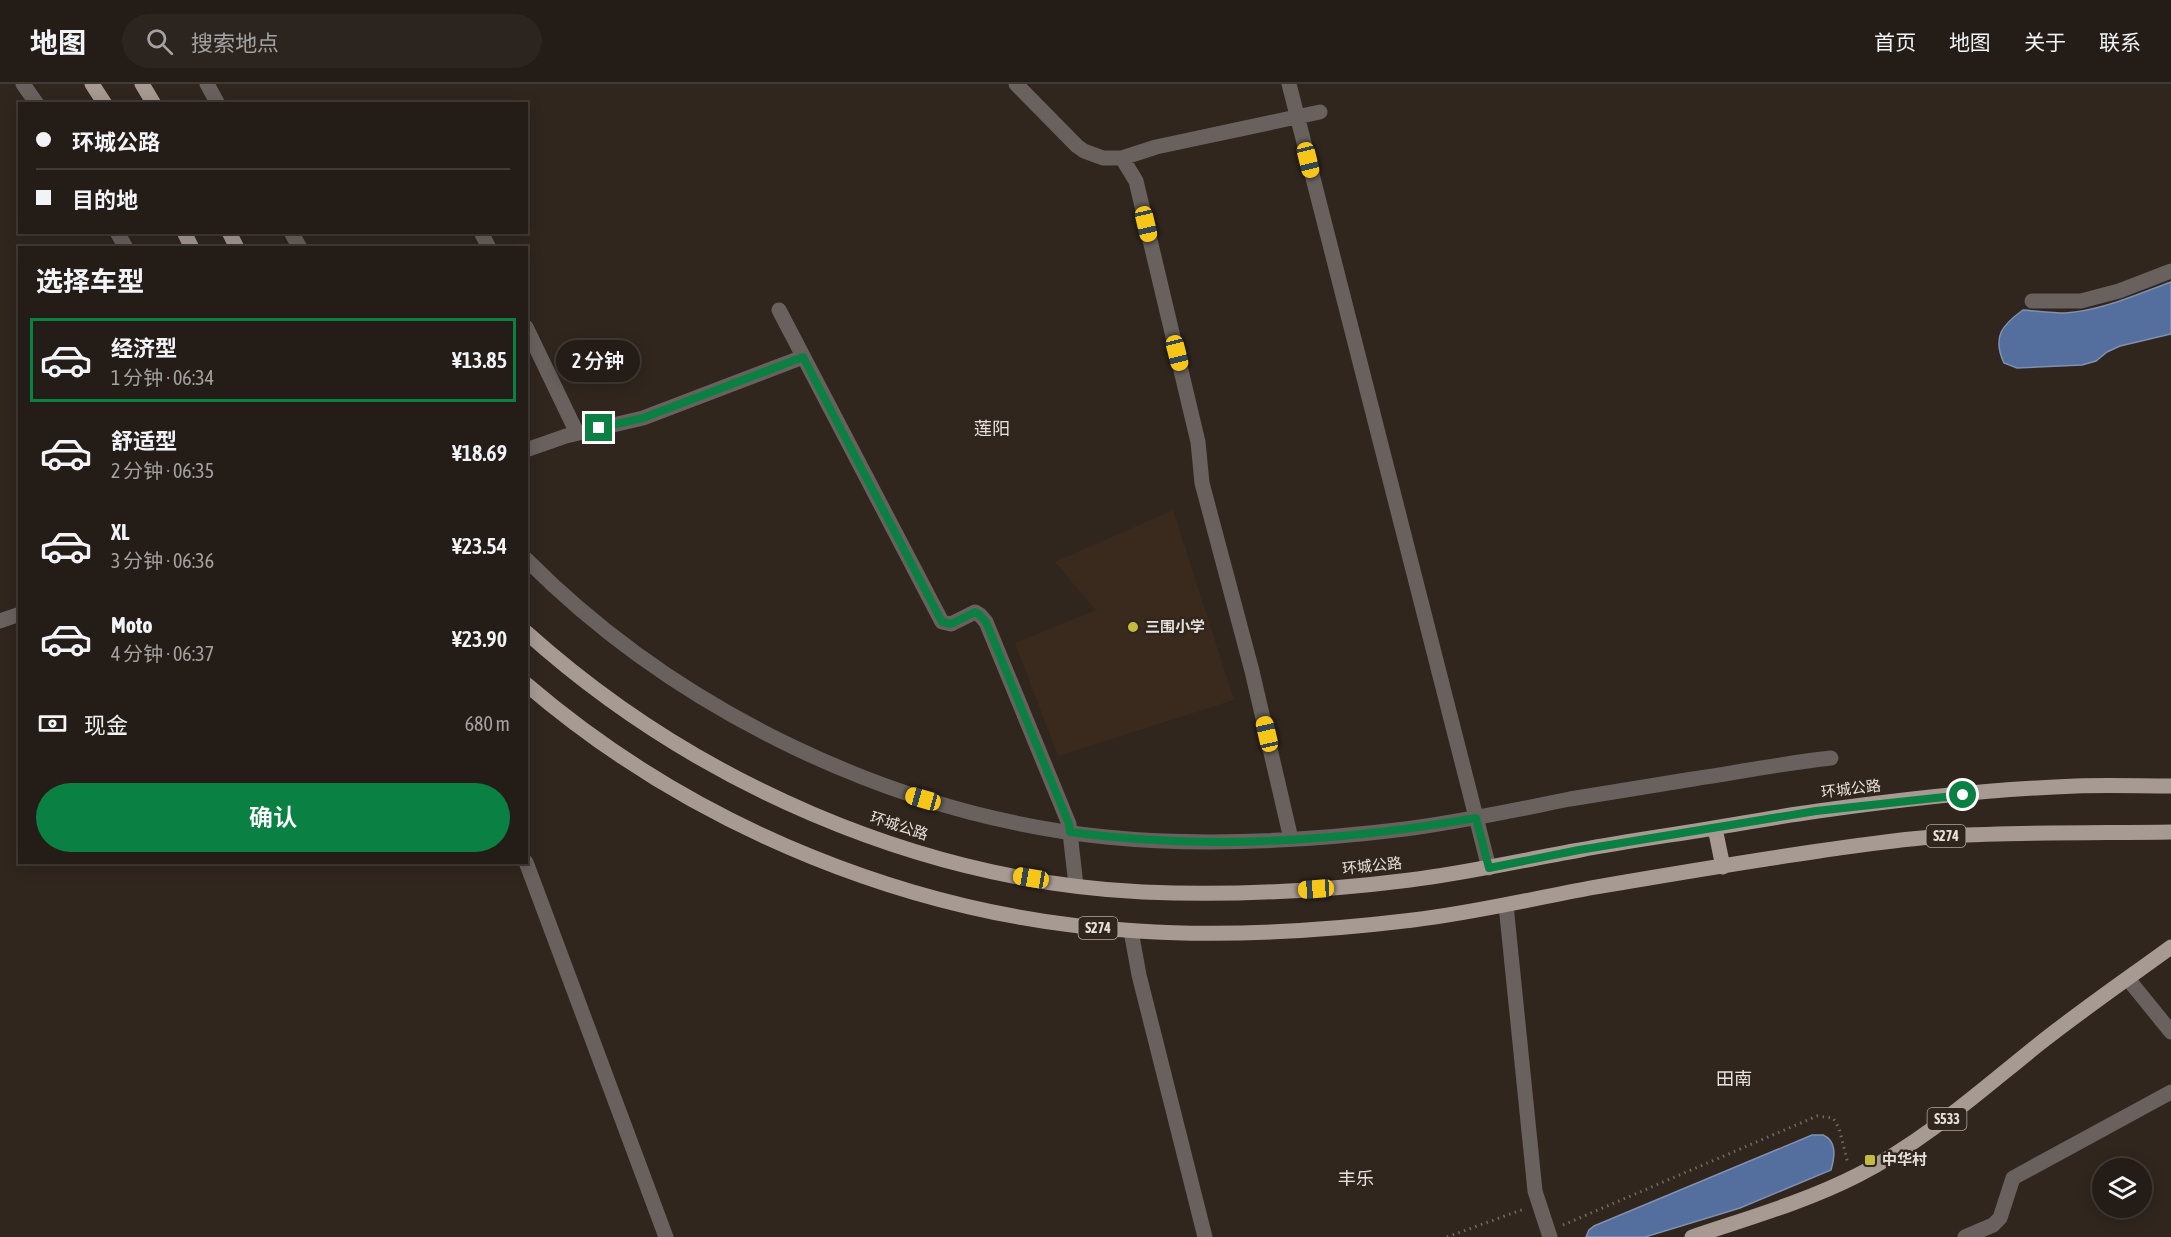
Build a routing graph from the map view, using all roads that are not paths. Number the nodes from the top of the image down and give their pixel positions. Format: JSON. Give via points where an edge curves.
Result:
{"nodes":[{"id":1,"x":23,"y":84,"type":"edge"},
{"id":2,"x":92,"y":84,"type":"edge"},
{"id":3,"x":142,"y":84,"type":"edge"},
{"id":4,"x":207,"y":84,"type":"edge"},
{"id":5,"x":1016,"y":84,"type":"edge"},
{"id":6,"x":1289,"y":84,"type":"edge"},
{"id":7,"x":36,"y":102,"type":"edge"},
{"id":8,"x":104,"y":102,"type":"edge"},
{"id":9,"x":153,"y":102,"type":"edge"},
{"id":10,"x":217,"y":102,"type":"edge"},
{"id":11,"x":1320,"y":112,"type":"dead end"},
{"id":12,"x":1297,"y":117,"type":"junction"},
{"id":13,"x":1122,"y":158,"type":"junction"},
{"id":14,"x":2171,"y":271,"type":"edge"},
{"id":15,"x":2032,"y":301,"type":"dead end"},
{"id":16,"x":779,"y":310,"type":"dead end"},
{"id":17,"x":528,"y":331,"type":"edge"},
{"id":18,"x":803,"y":357,"type":"junction"},
{"id":19,"x":577,"y":433,"type":"junction"},
{"id":20,"x":528,"y":449,"type":"edge"},
{"id":21,"x":528,"y":561,"type":"edge"},
{"id":22,"x":18,"y":615,"type":"edge"},
{"id":23,"x":0,"y":621,"type":"edge"},
{"id":24,"x":528,"y":634,"type":"edge"},
{"id":25,"x":528,"y":686,"type":"edge"},
{"id":26,"x":1831,"y":758,"type":"dead end"},
{"id":27,"x":2171,"y":786,"type":"edge"},
{"id":28,"x":1476,"y":818,"type":"junction"},
{"id":29,"x":1715,"y":828,"type":"junction"},
{"id":30,"x":1070,"y":832,"type":"junction"},
{"id":31,"x":2171,"y":832,"type":"edge"},
{"id":32,"x":1291,"y":839,"type":"junction"},
{"id":33,"x":527,"y":864,"type":"edge"},
{"id":34,"x":1723,"y":867,"type":"junction"},
{"id":35,"x":1489,"y":868,"type":"junction"},
{"id":36,"x":1076,"y":885,"type":"junction"},
{"id":37,"x":1506,"y":905,"type":"junction"},
{"id":38,"x":1131,"y":931,"type":"junction"},
{"id":39,"x":2171,"y":947,"type":"edge"},
{"id":40,"x":2128,"y":979,"type":"junction"},
{"id":41,"x":2171,"y":1032,"type":"edge"},
{"id":42,"x":2171,"y":1092,"type":"edge"},
{"id":43,"x":1549,"y":1234,"type":"edge"},
{"id":44,"x":666,"y":1237,"type":"edge"},
{"id":45,"x":1205,"y":1237,"type":"edge"},
{"id":46,"x":1692,"y":1237,"type":"edge"},
{"id":47,"x":1965,"y":1237,"type":"edge"}],
"edges":[{"from":1,"to":7,"type":"street"},
{"from":2,"to":8,"type":"main road"},
{"from":3,"to":9,"type":"main road"},
{"from":4,"to":10,"type":"street"},
{"from":5,"to":13,"type":"street","via":[[1084,151],[1103,158]]},
{"from":6,"to":12,"type":"street"},
{"from":11,"to":12,"type":"street"},
{"from":12,"to":13,"type":"street"},
{"from":12,"to":28,"type":"street"},
{"from":13,"to":32,"type":"street","via":[[1136,181],[1198,442],[1202,483]]},
{"from":14,"to":15,"type":"street","via":[[2081,301]]},
{"from":16,"to":18,"type":"street"},
{"from":17,"to":19,"type":"street"},
{"from":18,"to":19,"type":"street","via":[[643,418]]},
{"from":18,"to":30,"type":"street","via":[[942,622],[951,624],[975,612],[986,622]]},
{"from":19,"to":20,"type":"street"},
{"from":21,"to":30,"type":"street","via":[[629,648],[755,727],[905,794],[978,814]]},
{"from":22,"to":23,"type":"street"},
{"from":24,"to":36,"type":"main road","name":"环城公路","via":[[597,690],[678,744],[802,808],[922,852],[1009,874]]},
{"from":25,"to":38,"type":"main road","number":"S274","via":[[573,722],[657,778],[746,826],[827,862],[956,903],[1047,921]]},
{"from":26,"to":28,"type":"street","via":[[1581,797]]},
{"from":27,"to":29,"type":"main road","name":"环城公路","via":[[2074,786],[1941,796]]},
{"from":28,"to":32,"type":"street"},
{"from":28,"to":35,"type":"street"},
{"from":29,"to":34,"type":"main road"},
{"from":29,"to":35,"type":"main road","name":"环城公路"},
{"from":30,"to":32,"type":"street","via":[[1145,841]]},
{"from":30,"to":36,"type":"street"},
{"from":31,"to":34,"type":"main road","number":"S274","via":[[1945,836]]},
{"from":33,"to":44,"type":"street"},
{"from":34,"to":37,"type":"main road","number":"S274"},
{"from":35,"to":36,"type":"main road","name":"环城公路","via":[[1354,886],[1245,892],[1142,892]]},
{"from":37,"to":38,"type":"main road","number":"S274","via":[[1415,920],[1299,930]]},
{"from":37,"to":43,"type":"street","via":[[1534,1191]]},
{"from":38,"to":45,"type":"street"},
{"from":39,"to":40,"type":"main road","number":"S533"},
{"from":40,"to":41,"type":"street"},
{"from":40,"to":46,"type":"main road","number":"S533","via":[[1940,1125],[1886,1160],[1821,1193]]},
{"from":42,"to":47,"type":"street","via":[[2013,1178],[2000,1218]]}]}
